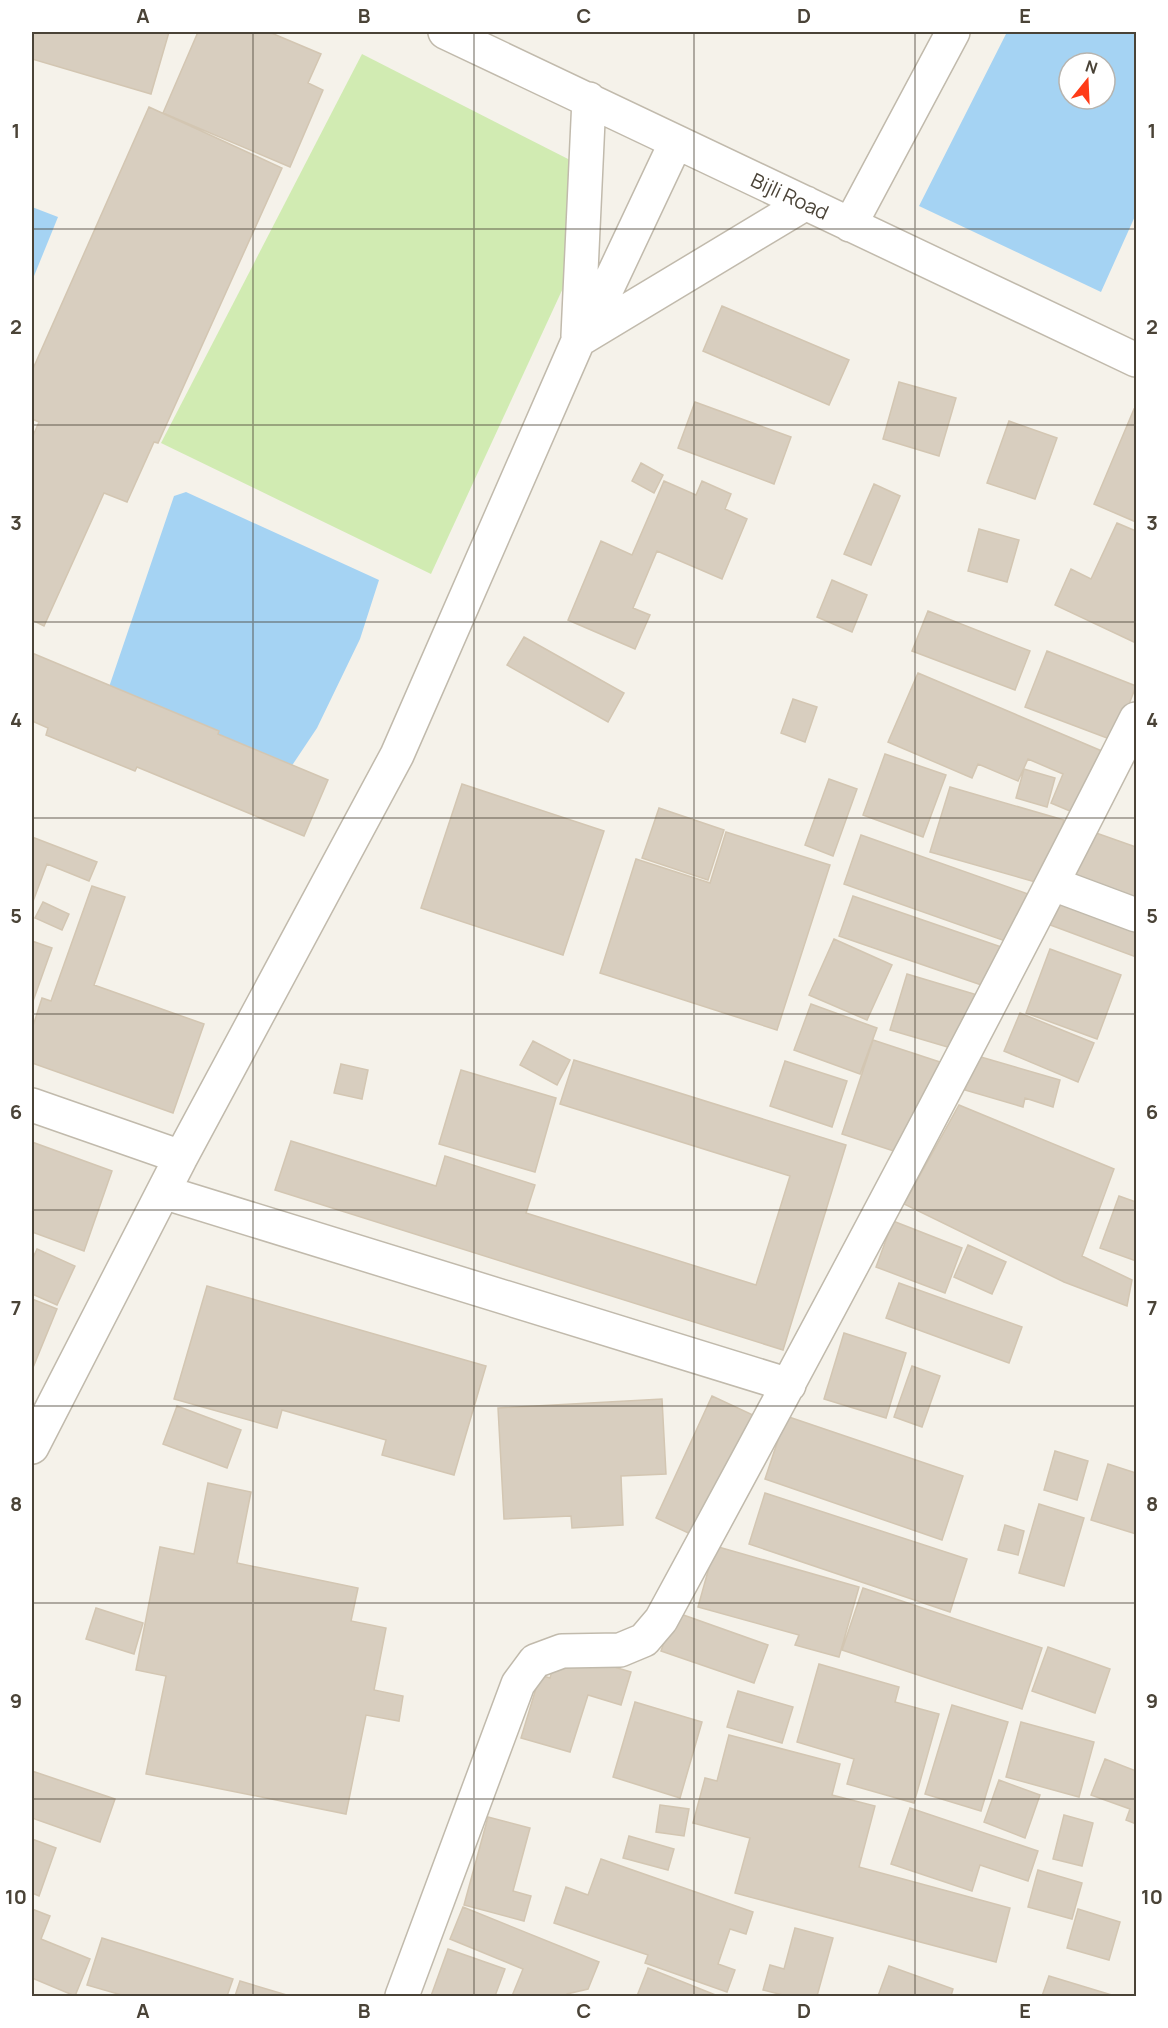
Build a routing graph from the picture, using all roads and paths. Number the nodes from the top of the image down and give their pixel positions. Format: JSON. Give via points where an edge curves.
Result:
{"nodes":[{"id":1,"x":445,"y":32,"type":"edge"},
{"id":2,"x":953,"y":32,"type":"edge"},
{"id":3,"x":589,"y":99,"type":"junction"},
{"id":4,"x":676,"y":142,"type":"junction"},
{"id":5,"x":806,"y":203,"type":"junction"},
{"id":6,"x":850,"y":225,"type":"junction"},
{"id":7,"x":578,"y":341,"type":"junction"},
{"id":8,"x":1137,"y":360,"type":"edge"},
{"id":9,"x":1137,"y":719,"type":"edge"},
{"id":10,"x":1053,"y":884,"type":"junction"},
{"id":11,"x":1137,"y":915,"type":"edge"},
{"id":12,"x":32,"y":1105,"type":"edge"},
{"id":13,"x":181,"y":1157,"type":"junction"},
{"id":14,"x":163,"y":1192,"type":"junction"},
{"id":15,"x":789,"y":1385,"type":"junction"},
{"id":16,"x":32,"y":1447,"type":"edge"},
{"id":17,"x":402,"y":1996,"type":"edge"}],
"edges":[{"from":1,"to":3,"type":"street","name":"Bijli Road"},
{"from":2,"to":6,"type":"street"},
{"from":3,"to":4,"type":"street","name":"Bijli Road"},
{"from":3,"to":7,"type":"street"},
{"from":4,"to":5,"type":"street","name":"Bijli Road"},
{"from":4,"to":7,"type":"street"},
{"from":5,"to":6,"type":"street","name":"Bijli Road"},
{"from":5,"to":7,"type":"street"},
{"from":6,"to":8,"type":"street","name":"Bijli Road"},
{"from":7,"to":13,"type":"street","via":[[397,755]]},
{"from":9,"to":10,"type":"street"},
{"from":10,"to":11,"type":"street"},
{"from":10,"to":15,"type":"street"},
{"from":12,"to":13,"type":"street"},
{"from":13,"to":14,"type":"street"},
{"from":14,"to":15,"type":"street"},
{"from":14,"to":16,"type":"street"},
{"from":15,"to":17,"type":"street","via":[[661,1620],[644,1640],[620,1650],[562,1651],[536,1661],[518,1684]]}]}
